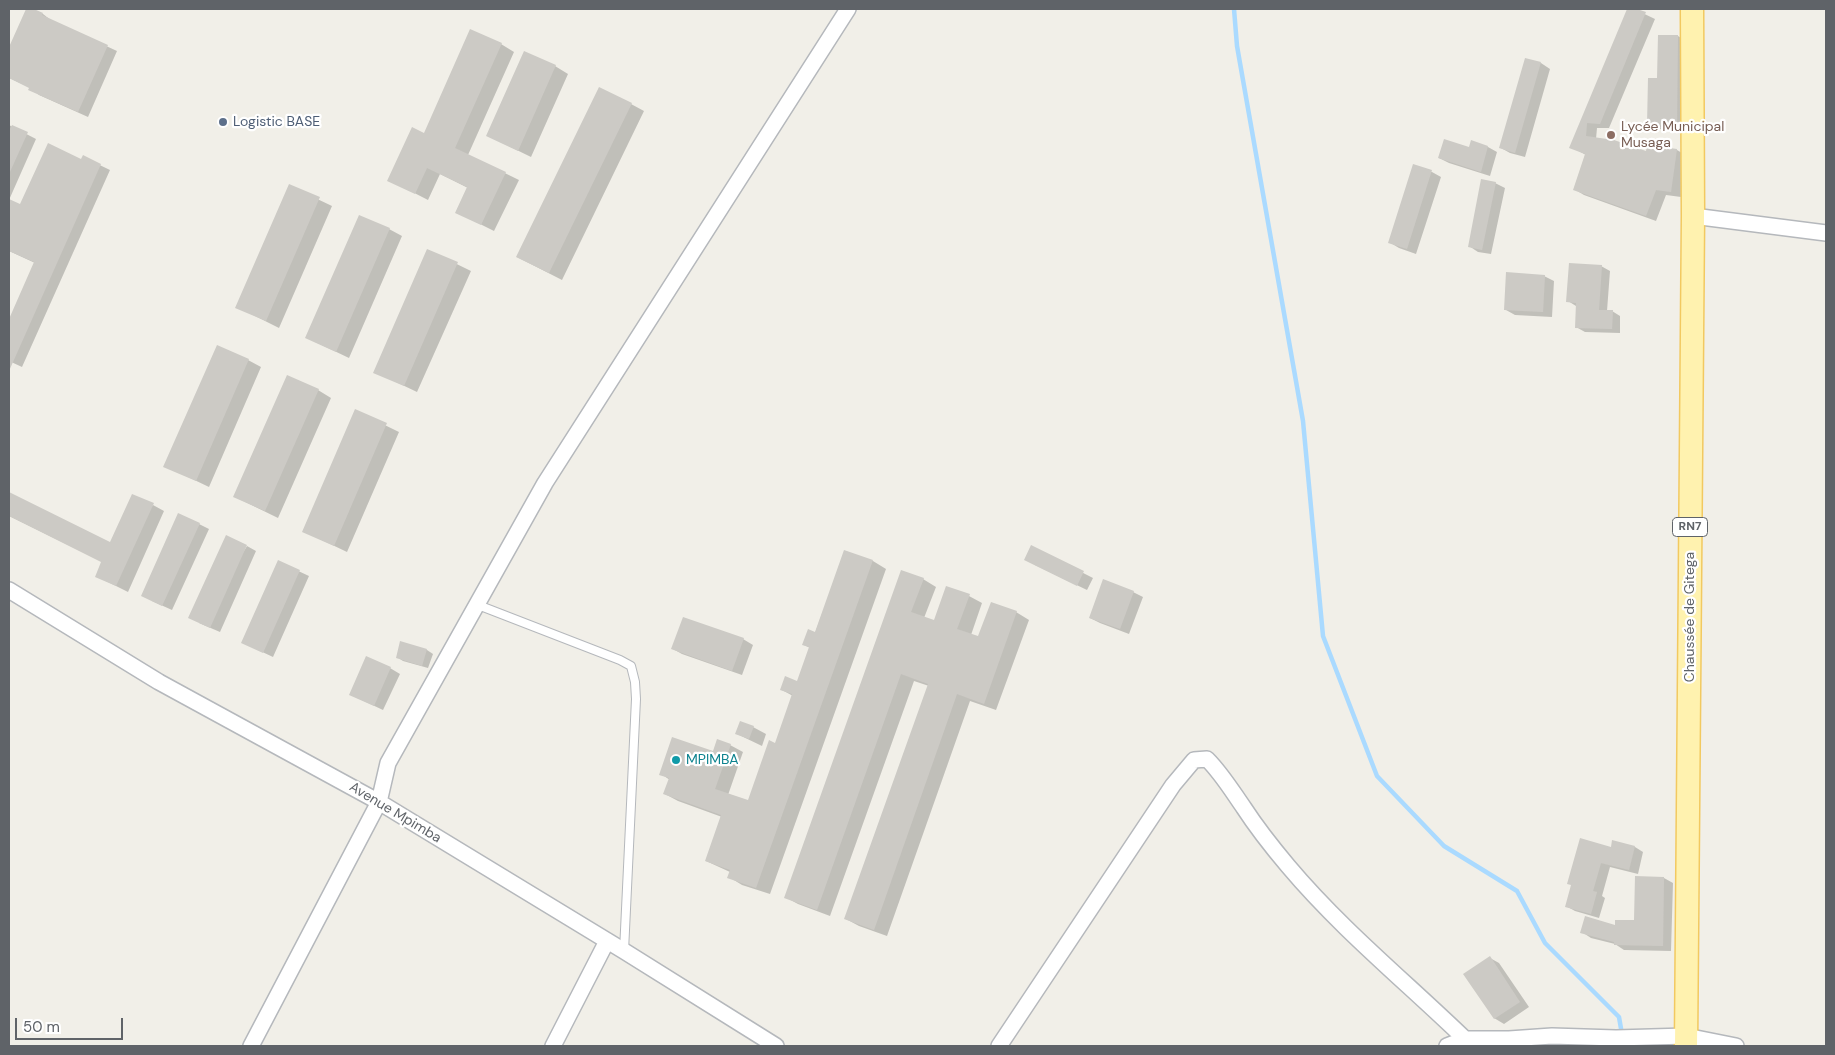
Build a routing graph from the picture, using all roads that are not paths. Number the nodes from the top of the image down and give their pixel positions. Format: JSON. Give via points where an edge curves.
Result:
{"nodes":[{"id":1,"x":848,"y":9,"type":"edge"},
{"id":2,"x":1692,"y":9,"type":"edge"},
{"id":3,"x":1693,"y":216,"type":"junction"},
{"id":4,"x":1826,"y":233,"type":"edge"},
{"id":5,"x":9,"y":590,"type":"edge"},
{"id":6,"x":478,"y":604,"type":"junction"},
{"id":7,"x":379,"y":802,"type":"junction"},
{"id":8,"x":607,"y":941,"type":"junction"},
{"id":9,"x":624,"y":951,"type":"junction"},
{"id":10,"x":1465,"y":1040,"type":"junction"},
{"id":11,"x":1686,"y":1041,"type":"edge"},
{"id":12,"x":251,"y":1046,"type":"edge"},
{"id":13,"x":553,"y":1046,"type":"edge"},
{"id":14,"x":776,"y":1046,"type":"edge"},
{"id":15,"x":999,"y":1046,"type":"edge"},
{"id":16,"x":1447,"y":1046,"type":"edge"},
{"id":17,"x":1736,"y":1046,"type":"edge"}],
"edges":[{"from":1,"to":6,"type":"street","via":[[545,482]]},
{"from":2,"to":3,"type":"main road","name":"Chaussée de Gitega","number":"RN7"},
{"from":3,"to":4,"type":"street"},
{"from":3,"to":11,"type":"main road","name":"Chaussée de Gitega","number":"RN7"},
{"from":5,"to":7,"type":"street","name":"Avenue Mpimba","via":[[159,682]]},
{"from":6,"to":7,"type":"street","via":[[388,763]]},
{"from":6,"to":9,"type":"lane","via":[[632,666],[636,698]]},
{"from":7,"to":8,"type":"street","name":"Avenue Mpimba"},
{"from":7,"to":12,"type":"street"},
{"from":8,"to":9,"type":"street","name":"Avenue Mpimba"},
{"from":8,"to":13,"type":"street"},
{"from":9,"to":14,"type":"street","name":"Avenue Mpimba"},
{"from":10,"to":11,"type":"street","via":[[1637,1036]]},
{"from":10,"to":15,"type":"street","via":[[1349,931],[1288,866],[1208,759],[1194,760],[1173,785]]},
{"from":10,"to":16,"type":"street"},
{"from":11,"to":17,"type":"street"}]}
